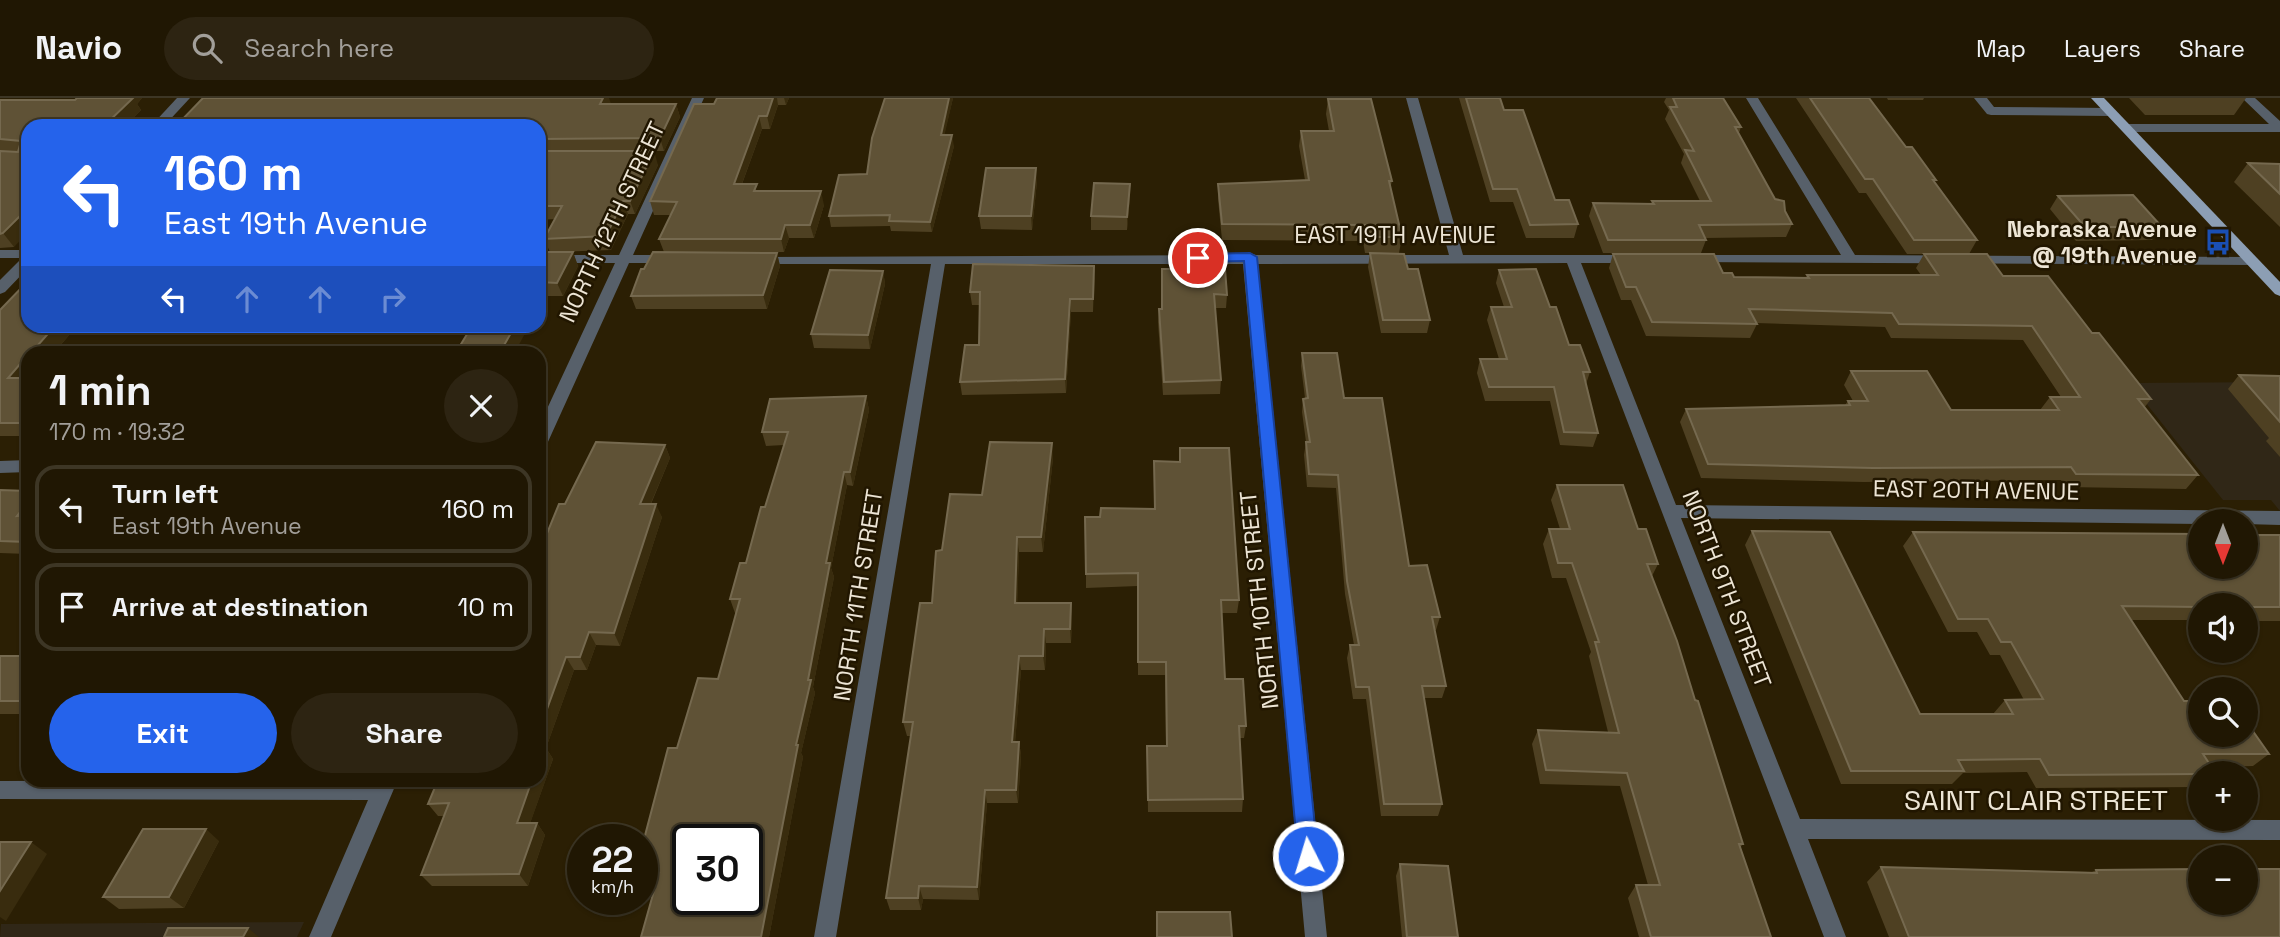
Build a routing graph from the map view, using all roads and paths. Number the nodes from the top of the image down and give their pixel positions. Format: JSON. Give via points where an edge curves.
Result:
{"nodes":[{"id":1,"x":184,"y":98,"type":"edge"},
{"id":2,"x":698,"y":98,"type":"edge"},
{"id":3,"x":1412,"y":98,"type":"edge"},
{"id":4,"x":1752,"y":98,"type":"edge"},
{"id":5,"x":1980,"y":98,"type":"edge"},
{"id":6,"x":2097,"y":98,"type":"edge"},
{"id":7,"x":2248,"y":98,"type":"edge"},
{"id":8,"x":2110,"y":112,"type":"junction"},
{"id":9,"x":163,"y":119,"type":"edge"},
{"id":10,"x":2126,"y":128,"type":"junction"},
{"id":11,"x":2280,"y":128,"type":"edge"},
{"id":12,"x":0,"y":254,"type":"edge"},
{"id":13,"x":21,"y":254,"type":"edge"},
{"id":14,"x":1250,"y":257,"type":"junction"},
{"id":15,"x":1457,"y":258,"type":"junction"},
{"id":16,"x":1572,"y":258,"type":"junction"},
{"id":17,"x":546,"y":259,"type":"edge"},
{"id":18,"x":624,"y":259,"type":"junction"},
{"id":19,"x":1656,"y":259,"type":"edge"},
{"id":20,"x":1684,"y":259,"type":"edge"},
{"id":21,"x":1850,"y":259,"type":"junction"},
{"id":22,"x":684,"y":260,"type":"edge"},
{"id":23,"x":737,"y":260,"type":"edge"},
{"id":24,"x":939,"y":260,"type":"junction"},
{"id":25,"x":2251,"y":261,"type":"junction"},
{"id":26,"x":21,"y":267,"type":"edge"},
{"id":27,"x":0,"y":289,"type":"edge"},
{"id":28,"x":2280,"y":290,"type":"edge"},
{"id":29,"x":546,"y":429,"type":"edge"},
{"id":30,"x":0,"y":467,"type":"edge"},
{"id":31,"x":21,"y":467,"type":"edge"},
{"id":32,"x":1672,"y":511,"type":"junction"},
{"id":33,"x":2280,"y":518,"type":"edge"},
{"id":34,"x":289,"y":787,"type":"edge"},
{"id":35,"x":385,"y":787,"type":"edge"},
{"id":36,"x":0,"y":790,"type":"edge"},
{"id":37,"x":1793,"y":829,"type":"junction"},
{"id":38,"x":2280,"y":830,"type":"edge"},
{"id":39,"x":320,"y":937,"type":"edge"},
{"id":40,"x":825,"y":937,"type":"edge"},
{"id":41,"x":1316,"y":937,"type":"edge"},
{"id":42,"x":1835,"y":937,"type":"edge"}],
"edges":[{"from":1,"to":9,"type":"street"},
{"from":2,"to":18,"type":"street","name":"NORTH 12TH STREET","via":[[662,158]]},
{"from":3,"to":15,"type":"street"},
{"from":4,"to":21,"type":"street"},
{"from":5,"to":8,"type":"street","via":[[1991,111]]},
{"from":6,"to":8,"type":"main road"},
{"from":7,"to":11,"type":"street"},
{"from":8,"to":10,"type":"main road"},
{"from":10,"to":11,"type":"street"},
{"from":10,"to":25,"type":"main road"},
{"from":12,"to":13,"type":"street"},
{"from":14,"to":15,"type":"street","name":"EAST 19TH AVENUE"},
{"from":14,"to":24,"type":"street","name":"EAST 19TH AVENUE"},
{"from":14,"to":41,"type":"street","name":"NORTH 10TH STREET"},
{"from":15,"to":16,"type":"street","name":"EAST 19TH AVENUE"},
{"from":16,"to":19,"type":"street","name":"EAST 19TH AVENUE"},
{"from":16,"to":32,"type":"street","name":"NORTH 9TH STREET"},
{"from":17,"to":18,"type":"street"},
{"from":18,"to":22,"type":"street"},
{"from":18,"to":29,"type":"street","name":"NORTH 12TH STREET"},
{"from":20,"to":21,"type":"street"},
{"from":21,"to":25,"type":"street"},
{"from":23,"to":24,"type":"street","name":"EAST 19TH AVENUE"},
{"from":24,"to":40,"type":"street","name":"NORTH 11TH STREET"},
{"from":25,"to":28,"type":"main road"},
{"from":26,"to":27,"type":"street"},
{"from":30,"to":31,"type":"street"},
{"from":32,"to":33,"type":"street","name":"EAST 20TH AVENUE"},
{"from":32,"to":37,"type":"street","name":"NORTH 9TH STREET"},
{"from":34,"to":36,"type":"street"},
{"from":35,"to":39,"type":"street"},
{"from":37,"to":38,"type":"street","name":"SAINT CLAIR STREET"},
{"from":37,"to":42,"type":"street","name":"NORTH 9TH STREET"}]}
